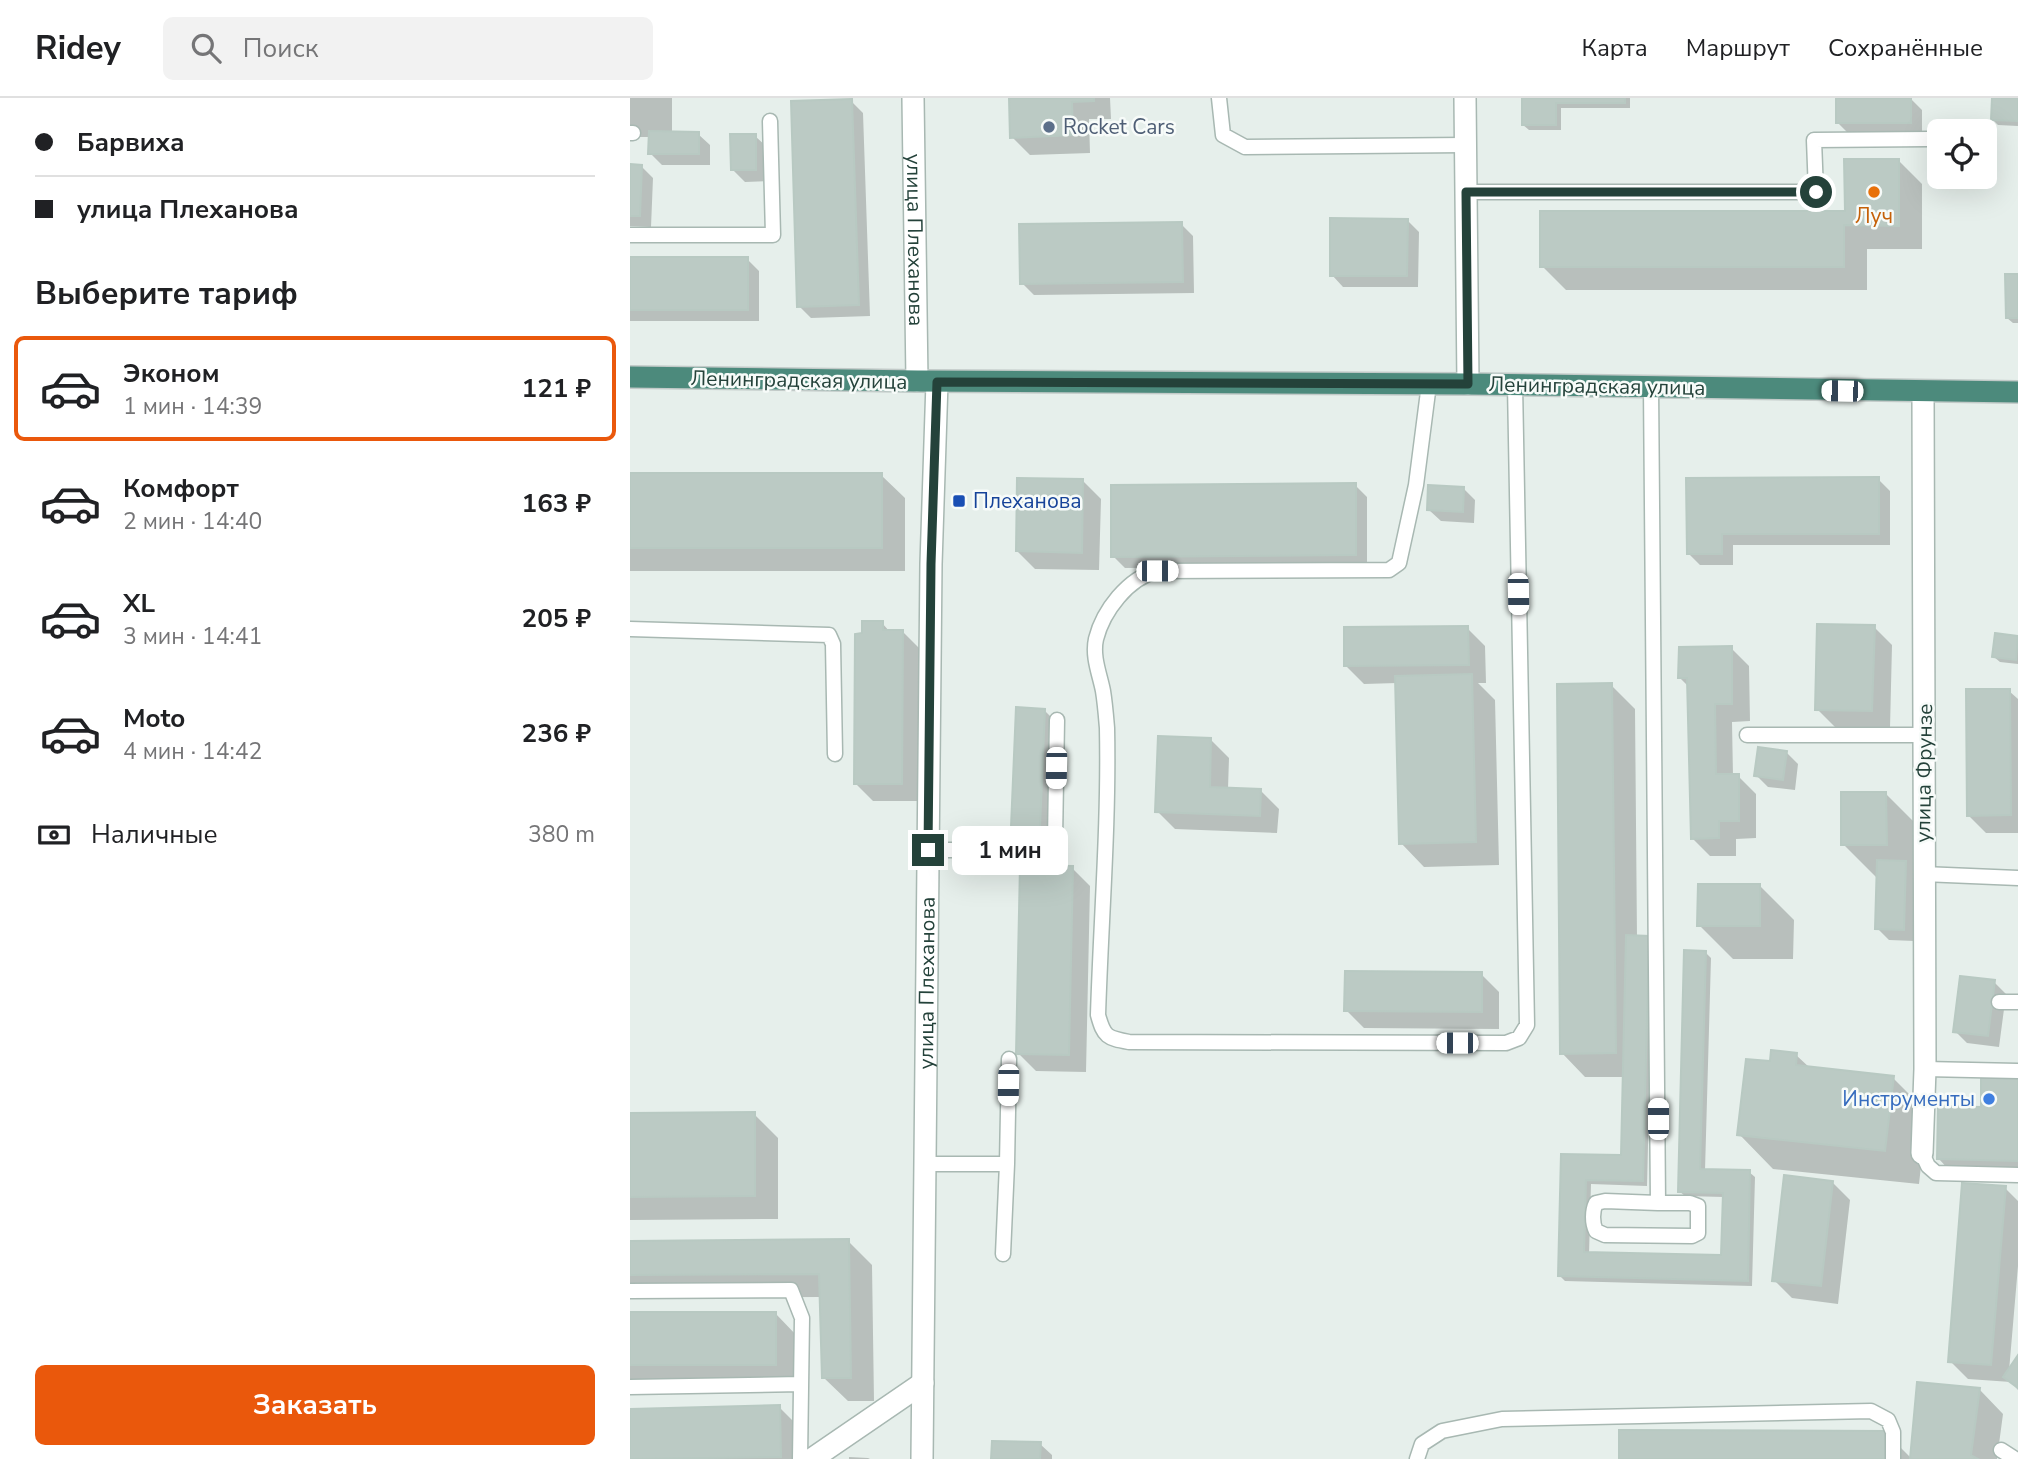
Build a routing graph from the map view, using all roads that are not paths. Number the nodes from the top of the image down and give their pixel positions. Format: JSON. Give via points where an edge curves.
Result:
{"nodes":[{"id":1,"x":913,"y":98,"type":"edge"},
{"id":2,"x":1219,"y":98,"type":"edge"},
{"id":3,"x":1465,"y":98,"type":"edge"},
{"id":4,"x":770,"y":121,"type":"dead end"},
{"id":5,"x":1927,"y":139,"type":"edge"},
{"id":6,"x":1465,"y":145,"type":"junction"},
{"id":7,"x":1466,"y":192,"type":"junction"},
{"id":8,"x":630,"y":235,"type":"edge"},
{"id":9,"x":630,"y":377,"type":"edge"},
{"id":10,"x":927,"y":382,"type":"junction"},
{"id":11,"x":1429,"y":384,"type":"junction"},
{"id":12,"x":1468,"y":384,"type":"junction"},
{"id":13,"x":1515,"y":385,"type":"junction"},
{"id":14,"x":1651,"y":387,"type":"junction"},
{"id":15,"x":1923,"y":392,"type":"junction"},
{"id":16,"x":2018,"y":392,"type":"edge"},
{"id":17,"x":630,"y":629,"type":"edge"},
{"id":18,"x":1057,"y":720,"type":"dead end"},
{"id":19,"x":1746,"y":735,"type":"dead end"},
{"id":20,"x":1925,"y":735,"type":"junction"},
{"id":21,"x":835,"y":754,"type":"dead end"},
{"id":22,"x":928,"y":850,"type":"junction"},
{"id":23,"x":1923,"y":874,"type":"junction"},
{"id":24,"x":2018,"y":878,"type":"edge"},
{"id":25,"x":1999,"y":1002,"type":"dead end"},
{"id":26,"x":2018,"y":1002,"type":"edge"},
{"id":27,"x":1009,"y":1059,"type":"dead end"},
{"id":28,"x":1925,"y":1069,"type":"junction"},
{"id":29,"x":2018,"y":1071,"type":"edge"},
{"id":30,"x":1922,"y":1153,"type":"joint"},
{"id":31,"x":925,"y":1164,"type":"junction"},
{"id":32,"x":1007,"y":1164,"type":"junction"},
{"id":33,"x":2018,"y":1175,"type":"edge"},
{"id":34,"x":1658,"y":1203,"type":"junction"},
{"id":35,"x":1003,"y":1254,"type":"dead end"},
{"id":36,"x":630,"y":1291,"type":"edge"},
{"id":37,"x":923,"y":1383,"type":"junction"},
{"id":38,"x":801,"y":1384,"type":"junction"},
{"id":39,"x":630,"y":1387,"type":"edge"},
{"id":40,"x":2001,"y":1450,"type":"dead end"},
{"id":41,"x":800,"y":1459,"type":"edge"},
{"id":42,"x":812,"y":1459,"type":"edge"},
{"id":43,"x":922,"y":1459,"type":"edge"},
{"id":44,"x":1417,"y":1459,"type":"edge"},
{"id":45,"x":1893,"y":1459,"type":"edge"},
{"id":46,"x":2015,"y":1459,"type":"edge"}],
"edges":[{"from":1,"to":10,"type":"street","name":"улица Плеханова"},
{"from":2,"to":6,"type":"lane","via":[[1223,135],[1245,147]]},
{"from":3,"to":6,"type":"street"},
{"from":4,"to":8,"type":"lane","via":[[773,235]]},
{"from":5,"to":7,"type":"lane","via":[[1814,141],[1816,192]]},
{"from":6,"to":7,"type":"street"},
{"from":7,"to":12,"type":"street"},
{"from":9,"to":10,"type":"highway","name":"Ленинградская улица"},
{"from":10,"to":11,"type":"highway","name":"Ленинградская улица"},
{"from":10,"to":22,"type":"street","name":"улица Плеханова","via":[[931,564]]},
{"from":11,"to":12,"type":"highway","name":"Ленинградская улица"},
{"from":11,"to":13,"type":"lane","via":[[1416,485],[1399,563],[1389,570],[1157,571],[1133,581],[1100,627],[1095,655],[1107,726],[1107,841],[1098,1015],[1102,1031],[1111,1039],[1506,1043],[1519,1038],[1527,1025]]},
{"from":12,"to":13,"type":"highway","name":"Ленинградская улица"},
{"from":13,"to":14,"type":"highway","name":"Ленинградская улица"},
{"from":14,"to":15,"type":"highway","name":"Ленинградская улица"},
{"from":14,"to":34,"type":"lane"},
{"from":15,"to":16,"type":"highway","name":"Ленинградская улица"},
{"from":15,"to":20,"type":"street","name":"улица Фрунзе"},
{"from":17,"to":21,"type":"lane","via":[[829,635],[833,644]]},
{"from":18,"to":22,"type":"lane","via":[[1052,847]]},
{"from":19,"to":20,"type":"lane"},
{"from":20,"to":23,"type":"street","name":"улица Фрунзе"},
{"from":22,"to":31,"type":"street","name":"улица Плеханова"},
{"from":23,"to":24,"type":"lane"},
{"from":23,"to":28,"type":"street","name":"улица Фрунзе"},
{"from":25,"to":26,"type":"lane"},
{"from":27,"to":32,"type":"lane"},
{"from":28,"to":29,"type":"lane"},
{"from":28,"to":30,"type":"street","name":"улица Фрунзе"},
{"from":30,"to":33,"type":"lane","via":[[1936,1173]]},
{"from":31,"to":32,"type":"lane"},
{"from":31,"to":37,"type":"street","name":"улица Плеханова"},
{"from":32,"to":35,"type":"lane"},
{"from":34,"to":34,"type":"lane","via":[[1596,1203],[1593,1225],[1605,1235],[1698,1233],[1698,1206]]},
{"from":36,"to":38,"type":"lane","via":[[790,1290],[802,1318]]},
{"from":37,"to":42,"type":"street"},
{"from":37,"to":43,"type":"street","name":"улица Плеханова"},
{"from":38,"to":39,"type":"lane"},
{"from":38,"to":41,"type":"lane"},
{"from":40,"to":46,"type":"lane"},
{"from":44,"to":45,"type":"lane","via":[[1422,1444],[1442,1431],[1502,1419],[1871,1411],[1888,1420]]}]}
